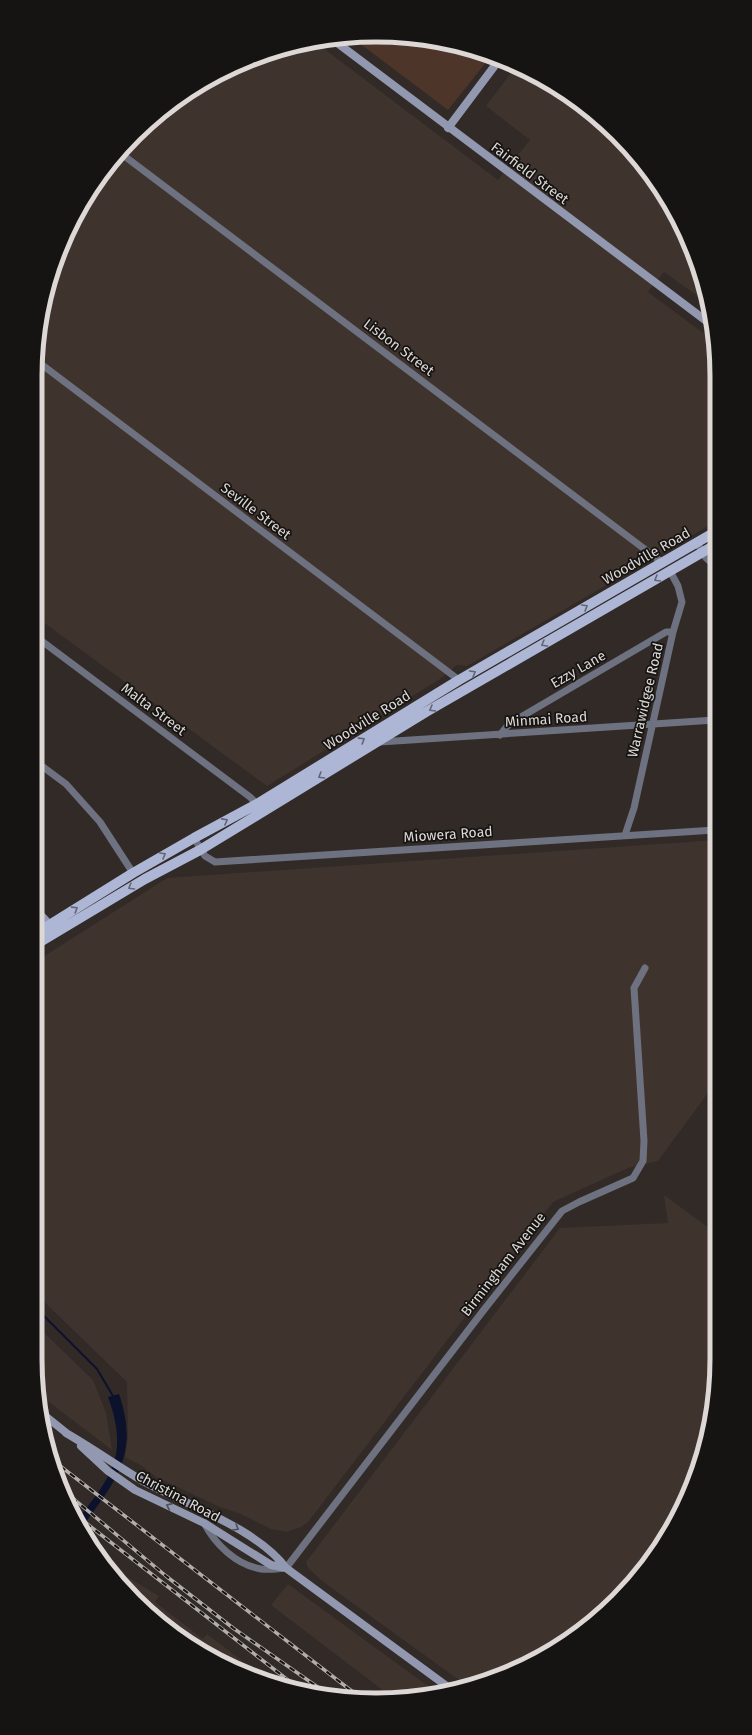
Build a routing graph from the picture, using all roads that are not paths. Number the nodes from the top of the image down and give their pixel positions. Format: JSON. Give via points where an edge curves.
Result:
{"nodes":[{"id":1,"x":339,"y":44,"type":"edge"},
{"id":2,"x":496,"y":64,"type":"edge"},
{"id":3,"x":448,"y":128,"type":"junction"},
{"id":4,"x":125,"y":156,"type":"edge"},
{"id":5,"x":705,"y":320,"type":"edge"},
{"id":6,"x":42,"y":365,"type":"edge"},
{"id":7,"x":710,"y":535,"type":"edge"},
{"id":8,"x":697,"y":543,"type":"junction"},
{"id":9,"x":710,"y":548,"type":"edge"},
{"id":10,"x":703,"y":552,"type":"junction"},
{"id":11,"x":710,"y":560,"type":"edge"},
{"id":12,"x":664,"y":563,"type":"junction"},
{"id":13,"x":670,"y":571,"type":"junction"},
{"id":14,"x":673,"y":632,"type":"junction"},
{"id":15,"x":42,"y":641,"type":"edge"},
{"id":16,"x":460,"y":680,"type":"junction"},
{"id":17,"x":710,"y":720,"type":"edge"},
{"id":18,"x":653,"y":724,"type":"junction"},
{"id":19,"x":500,"y":735,"type":"junction"},
{"id":20,"x":378,"y":742,"type":"junction"},
{"id":21,"x":42,"y":766,"type":"edge"},
{"id":22,"x":257,"y":804,"type":"junction"},
{"id":23,"x":710,"y":830,"type":"edge"},
{"id":24,"x":625,"y":835,"type":"junction"},
{"id":25,"x":194,"y":838,"type":"junction"},
{"id":26,"x":200,"y":850,"type":"junction"},
{"id":27,"x":133,"y":873,"type":"junction"},
{"id":28,"x":42,"y":916,"type":"edge"},
{"id":29,"x":53,"y":928,"type":"junction"},
{"id":30,"x":42,"y":932,"type":"edge"},
{"id":31,"x":42,"y":938,"type":"edge"},
{"id":32,"x":645,"y":968,"type":"dead end"},
{"id":33,"x":47,"y":1418,"type":"edge"},
{"id":34,"x":66,"y":1433,"type":"junction"},
{"id":35,"x":204,"y":1523,"type":"junction"},
{"id":36,"x":286,"y":1568,"type":"junction"},
{"id":37,"x":446,"y":1686,"type":"edge"}],
"edges":[{"from":1,"to":3,"type":"main road","name":"Fairfield Street"},
{"from":2,"to":3,"type":"main road"},
{"from":3,"to":5,"type":"main road","name":"Fairfield Street"},
{"from":4,"to":12,"type":"street","name":"Lisbon Street"},
{"from":6,"to":16,"type":"street","name":"Seville Street"},
{"from":7,"to":8,"type":"main road","name":"Woodville Road"},
{"from":8,"to":10,"type":"street"},
{"from":8,"to":12,"type":"main road","name":"Woodville Road"},
{"from":9,"to":10,"type":"main road","name":"Woodville Road"},
{"from":10,"to":11,"type":"street"},
{"from":10,"to":13,"type":"main road","name":"Woodville Road"},
{"from":16,"to":12,"type":"main road","name":"Woodville Road","one_way":true},
{"from":13,"to":14,"type":"street","name":"Warrawidgee Road","via":[[678,586],[682,602]]},
{"from":13,"to":20,"type":"main road","name":"Woodville Road","one_way":true},
{"from":14,"to":18,"type":"street","name":"Warrawidgee Road"},
{"from":14,"to":19,"type":"street","name":"Ezzy Lane","via":[[666,632],[509,724]]},
{"from":15,"to":22,"type":"street","name":"Malta Street"},
{"from":22,"to":16,"type":"main road","name":"Woodville Road","one_way":true},
{"from":17,"to":18,"type":"street","name":"Minmai Road"},
{"from":18,"to":19,"type":"street","name":"Minmai Road"},
{"from":18,"to":24,"type":"street","name":"Warrawidgee Road","via":[[634,808]]},
{"from":19,"to":20,"type":"street","name":"Minmai Road"},
{"from":20,"to":26,"type":"main road","name":"Woodville Road","one_way":true},
{"from":21,"to":27,"type":"street","via":[[66,784],[100,822]]},
{"from":25,"to":22,"type":"main road","name":"Woodville Road","one_way":true},
{"from":23,"to":24,"type":"street","name":"Miowera Road"},
{"from":24,"to":26,"type":"street","name":"Miowera Road","via":[[215,862]]},
{"from":25,"to":26,"type":"street","name":"Miowera Road"},
{"from":27,"to":25,"type":"main road","name":"Woodville Road","one_way":true},
{"from":26,"to":29,"type":"main road","name":"Woodville Road","one_way":true},
{"from":29,"to":27,"type":"main road","name":"Woodville Road","one_way":true},
{"from":28,"to":29,"type":"main road"},
{"from":29,"to":30,"type":"main road","name":"Woodville Road"},
{"from":29,"to":31,"type":"main road","name":"Woodville Road"},
{"from":32,"to":36,"type":"street","name":"Birmingham Avenue","via":[[634,988],[644,1141],[643,1161],[633,1178],[562,1211]]},
{"from":33,"to":34,"type":"main road","name":"Christina Road"},
{"from":35,"to":34,"type":"main road","name":"Christina Road","one_way":true,"via":[[135,1490],[108,1471]]},
{"from":34,"to":36,"type":"main road","name":"Christina Road","one_way":true,"via":[[141,1479],[249,1536],[277,1556]]},
{"from":35,"to":36,"type":"main road","name":"Christina Road","via":[[272,1565]]},
{"from":35,"to":36,"type":"street","via":[[221,1547],[241,1562],[262,1569]]},
{"from":36,"to":37,"type":"main road","name":"Christina Road"}]}
